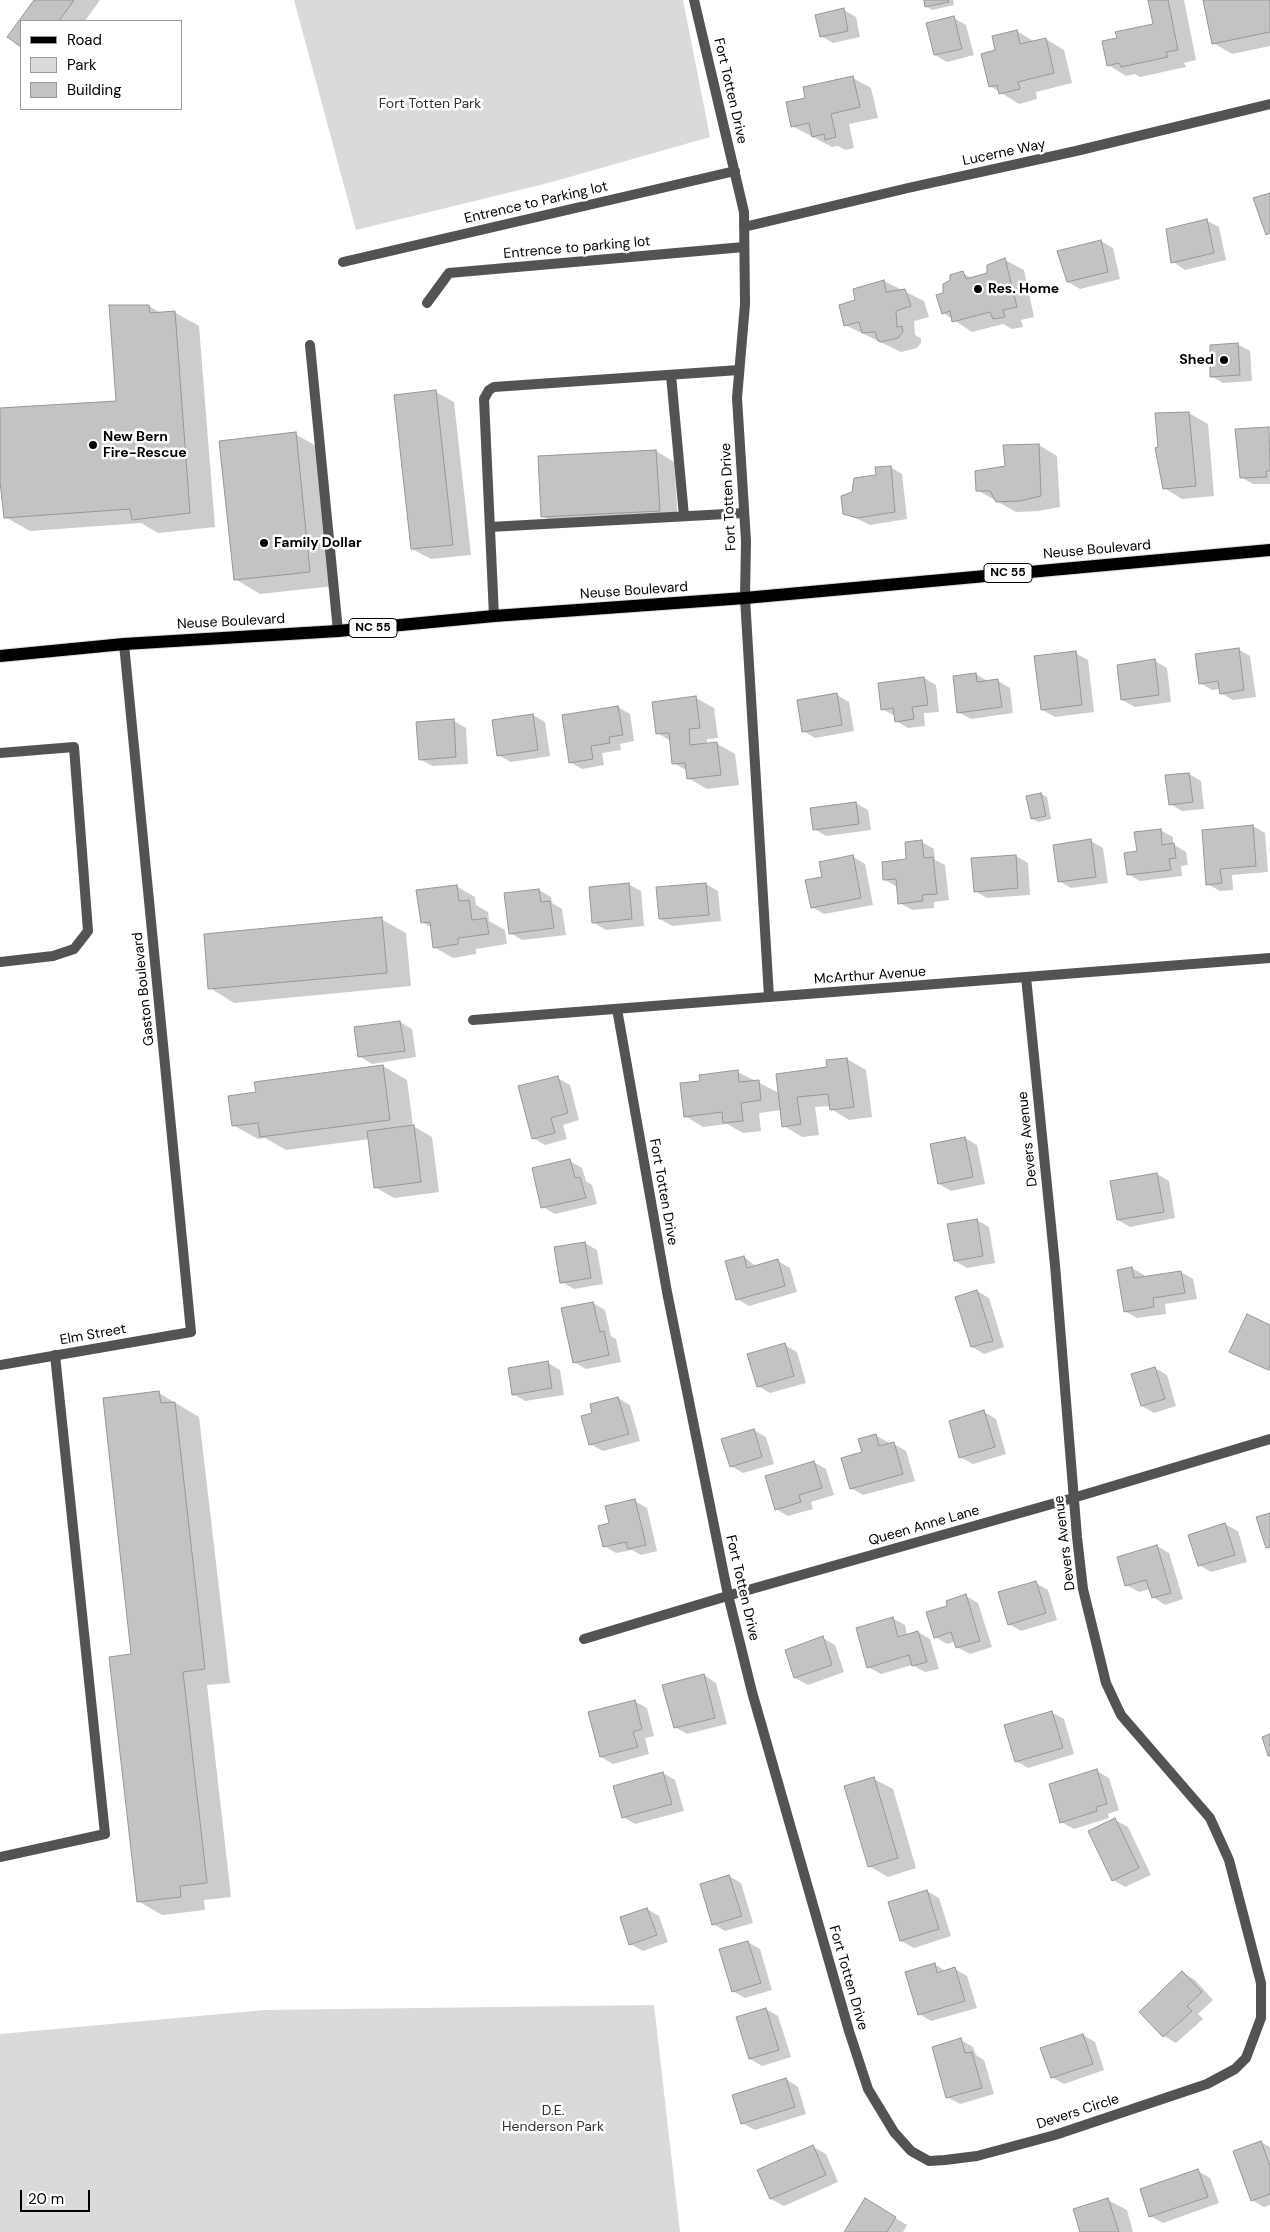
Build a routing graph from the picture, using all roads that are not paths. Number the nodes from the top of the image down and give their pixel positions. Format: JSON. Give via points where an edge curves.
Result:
{"nodes":[{"id":1,"x":694,"y":0,"type":"edge"},
{"id":2,"x":1270,"y":104,"type":"edge"},
{"id":3,"x":735,"y":172,"type":"junction"},
{"id":4,"x":744,"y":227,"type":"junction"},
{"id":5,"x":744,"y":247,"type":"junction"},
{"id":6,"x":343,"y":262,"type":"dead end"},
{"id":7,"x":427,"y":303,"type":"dead end"},
{"id":8,"x":310,"y":345,"type":"dead end"},
{"id":9,"x":739,"y":370,"type":"junction"},
{"id":10,"x":671,"y":375,"type":"junction"},
{"id":11,"x":744,"y":513,"type":"junction"},
{"id":12,"x":684,"y":516,"type":"junction"},
{"id":13,"x":490,"y":527,"type":"junction"},
{"id":14,"x":1270,"y":550,"type":"edge"},
{"id":15,"x":745,"y":598,"type":"junction"},
{"id":16,"x":494,"y":616,"type":"junction"},
{"id":17,"x":338,"y":631,"type":"junction"},
{"id":18,"x":124,"y":644,"type":"junction"},
{"id":19,"x":0,"y":656,"type":"edge"},
{"id":20,"x":0,"y":754,"type":"edge"},
{"id":21,"x":1270,"y":958,"type":"edge"},
{"id":22,"x":0,"y":962,"type":"edge"},
{"id":23,"x":1026,"y":978,"type":"junction"},
{"id":24,"x":769,"y":997,"type":"junction"},
{"id":25,"x":617,"y":1009,"type":"junction"},
{"id":26,"x":473,"y":1020,"type":"dead end"},
{"id":27,"x":191,"y":1332,"type":"joint"},
{"id":28,"x":55,"y":1355,"type":"junction"},
{"id":29,"x":0,"y":1365,"type":"edge"},
{"id":30,"x":1270,"y":1438,"type":"edge"},
{"id":31,"x":1073,"y":1498,"type":"junction"},
{"id":32,"x":728,"y":1595,"type":"junction"},
{"id":33,"x":584,"y":1639,"type":"dead end"},
{"id":34,"x":0,"y":1857,"type":"edge"},
{"id":35,"x":1246,"y":2058,"type":"joint"},
{"id":36,"x":911,"y":2151,"type":"joint"}],
"edges":[{"from":1,"to":3,"type":"street","name":"Fort Totten Drive"},
{"from":2,"to":4,"type":"street","name":"Lucerne Way"},
{"from":3,"to":4,"type":"street","name":"Fort Totten Drive"},
{"from":3,"to":6,"type":"street","name":"Entrence to Parking lot"},
{"from":4,"to":5,"type":"street","name":"Fort Totten Drive"},
{"from":5,"to":7,"type":"street","name":"Entrence to parking lot","via":[[449,273]]},
{"from":5,"to":9,"type":"street","name":"Fort Totten Drive","via":[[745,304]]},
{"from":8,"to":17,"type":"street"},
{"from":9,"to":10,"type":"street"},
{"from":9,"to":11,"type":"street","name":"Fort Totten Drive","via":[[737,398]]},
{"from":10,"to":12,"type":"street"},
{"from":10,"to":13,"type":"street","via":[[494,387],[489,390],[484,399]]},
{"from":11,"to":12,"type":"street"},
{"from":11,"to":15,"type":"street","name":"Fort Totten Drive"},
{"from":12,"to":13,"type":"street"},
{"from":13,"to":16,"type":"street"},
{"from":14,"to":15,"type":"main road","name":"Neuse Boulevard","number":"NC 55"},
{"from":15,"to":16,"type":"main road","name":"Neuse Boulevard","number":"NC 55"},
{"from":15,"to":24,"type":"street","name":"Fort Totten Drive"},
{"from":16,"to":17,"type":"main road","name":"Neuse Boulevard","number":"NC 55"},
{"from":17,"to":18,"type":"main road","name":"Neuse Boulevard","number":"NC 55"},
{"from":18,"to":19,"type":"main road","name":"Neuse Boulevard","number":"NC 55"},
{"from":18,"to":27,"type":"street","name":"Gaston Boulevard"},
{"from":20,"to":22,"type":"street","via":[[74,747],[88,931],[74,949],[53,956]]},
{"from":21,"to":23,"type":"street","name":"McArthur Avenue"},
{"from":23,"to":24,"type":"street","name":"McArthur Avenue"},
{"from":23,"to":31,"type":"street","name":"Devers Avenue","via":[[1055,1265]]},
{"from":24,"to":25,"type":"street","name":"McArthur Avenue"},
{"from":25,"to":26,"type":"street","name":"McArthur Avenue"},
{"from":25,"to":32,"type":"street","name":"Fort Totten Drive","via":[[667,1292]]},
{"from":27,"to":28,"type":"street","name":"Elm Street"},
{"from":28,"to":29,"type":"street","name":"Elm Street"},
{"from":28,"to":34,"type":"street","via":[[105,1834]]},
{"from":30,"to":31,"type":"street","name":"Queen Anne Lane"},
{"from":31,"to":32,"type":"street","name":"Queen Anne Lane"},
{"from":31,"to":35,"type":"street","name":"Devers Avenue","via":[[1083,1589],[1106,1683],[1121,1715],[1210,1818],[1229,1860],[1260,1983],[1261,2018]]},
{"from":32,"to":33,"type":"street","name":"Queen Anne Lane"},
{"from":32,"to":36,"type":"street","name":"Fort Totten Drive","via":[[755,1701],[865,2081],[894,2132]]},
{"from":35,"to":36,"type":"street","name":"Devers Circle","via":[[1235,2069],[1207,2084],[1055,2135],[977,2156],[945,2160],[929,2161]]}]}
